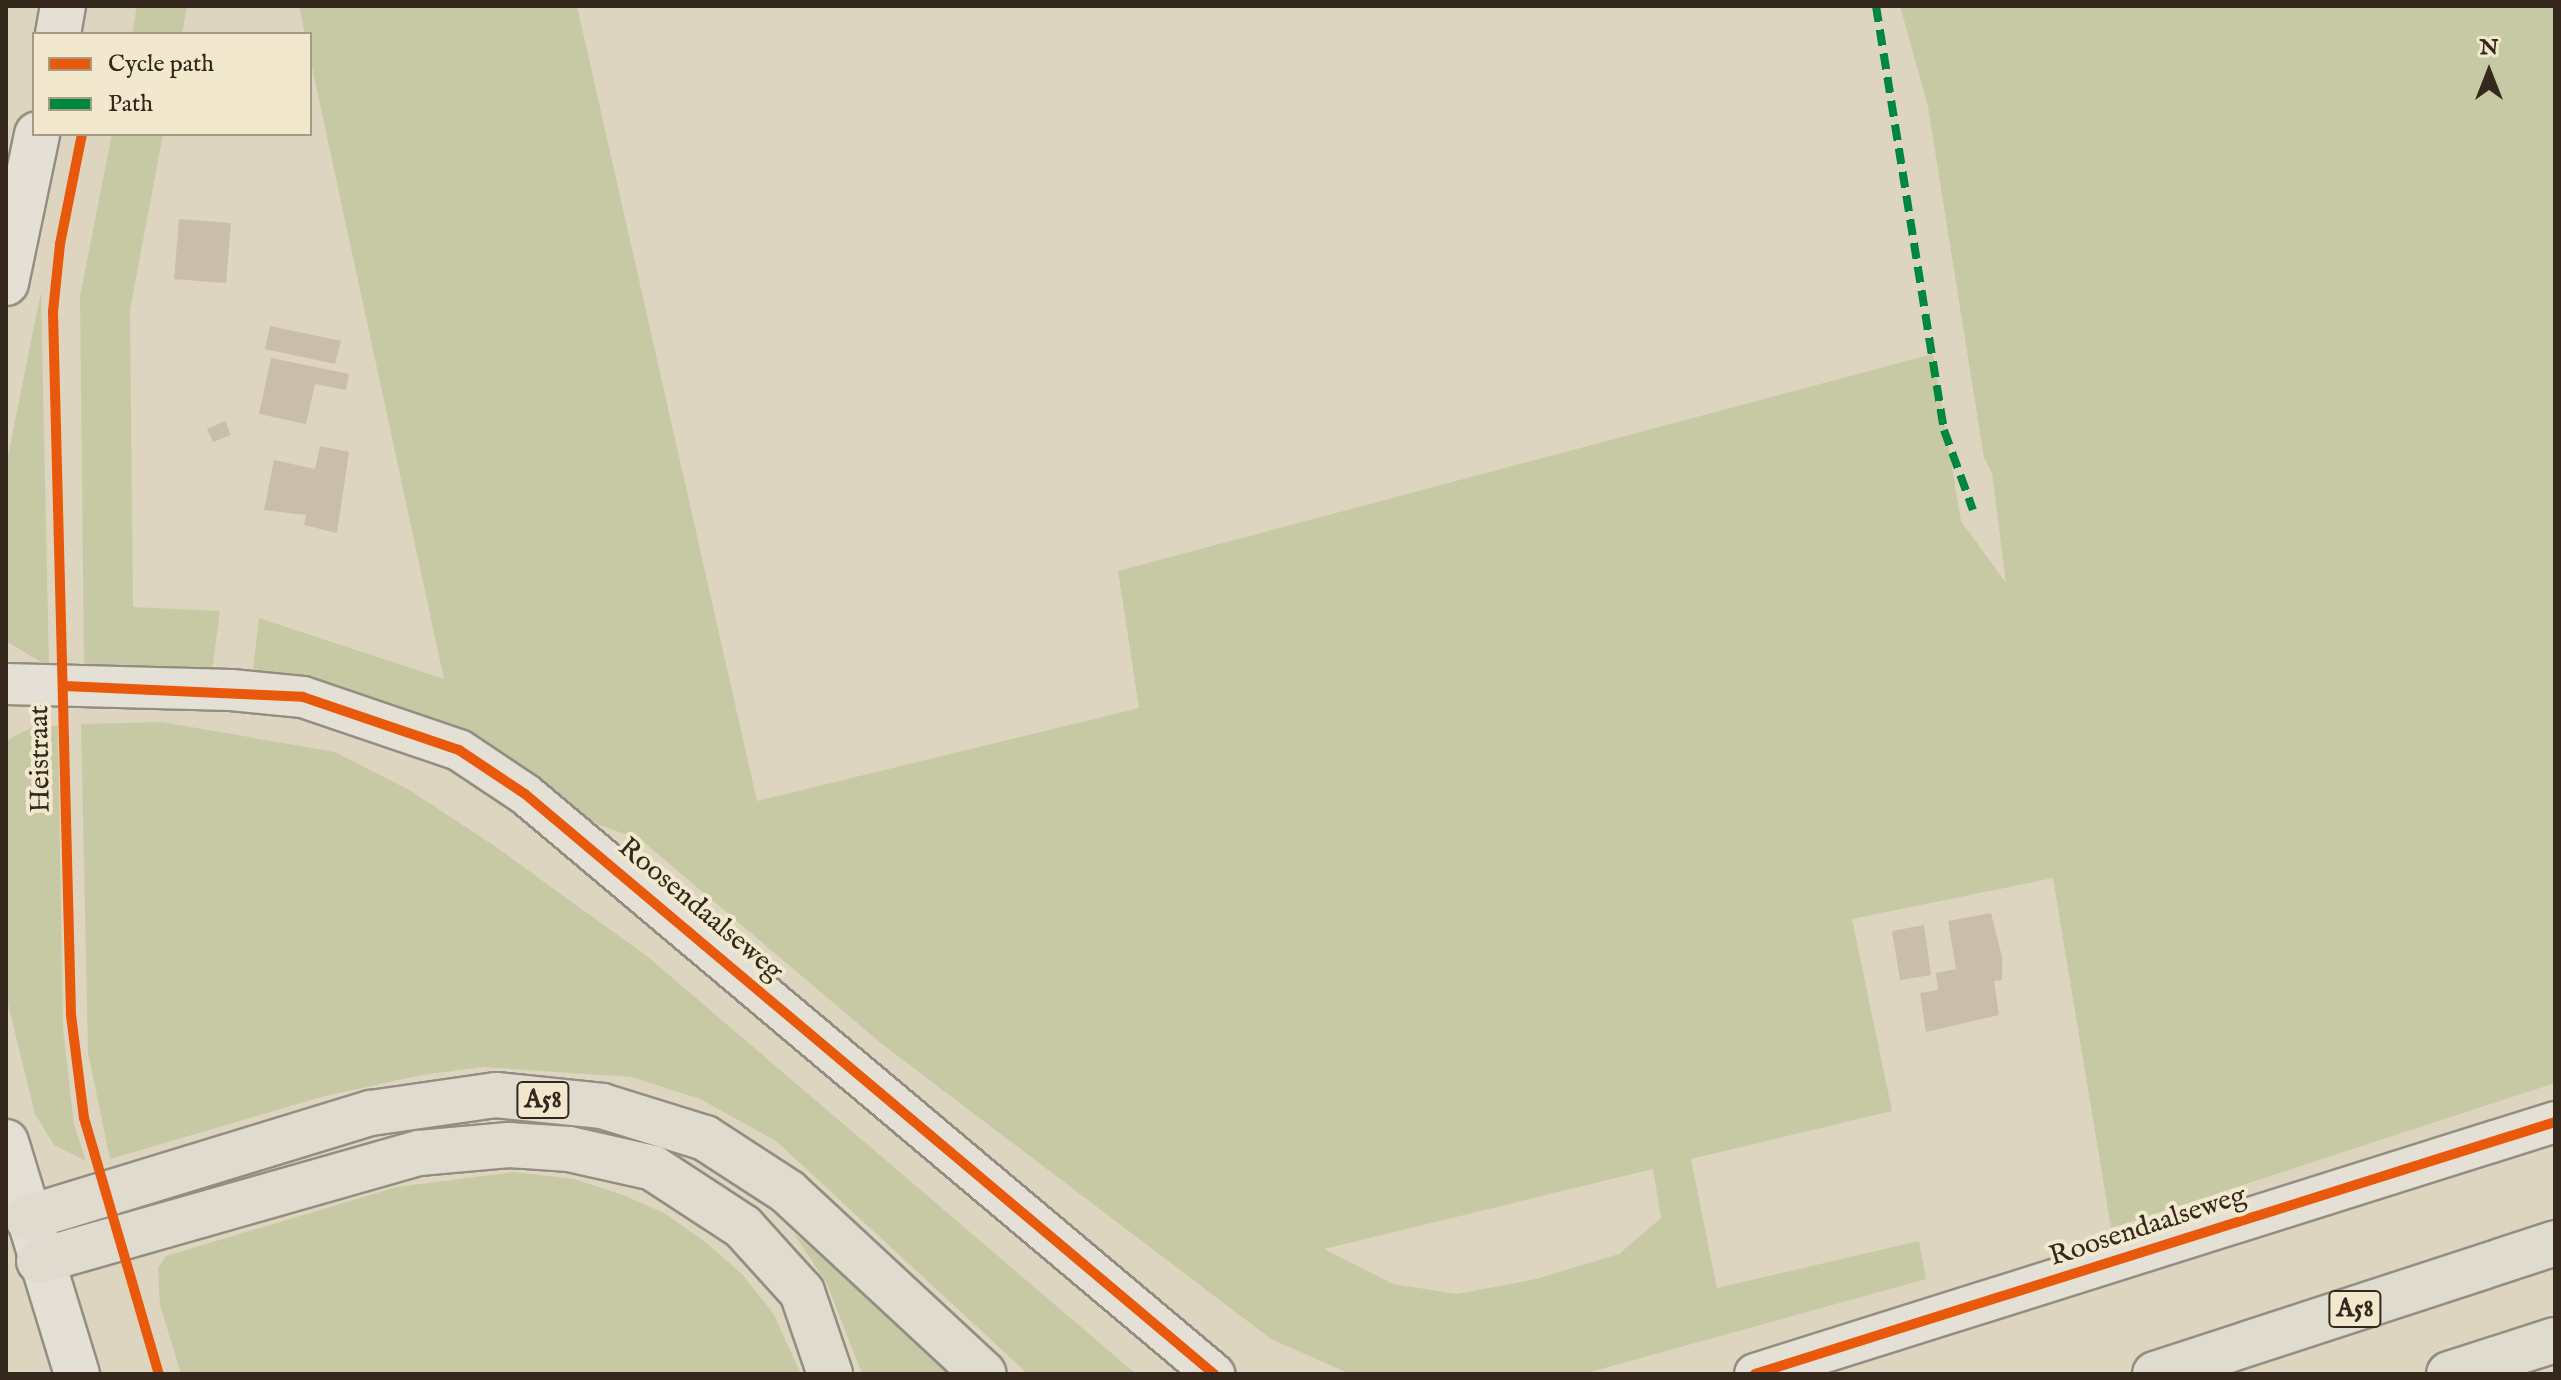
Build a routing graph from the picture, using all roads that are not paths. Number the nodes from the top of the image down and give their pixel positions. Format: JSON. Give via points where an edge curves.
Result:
{"nodes":[{"id":1,"x":63,"y":6,"type":"edge"},
{"id":2,"x":58,"y":32,"type":"edge"},
{"id":3,"x":37,"y":136,"type":"edge"},
{"id":4,"x":6,"y":283,"type":"edge"},
{"id":5,"x":6,"y":684,"type":"edge"},
{"id":6,"x":2555,"y":1122,"type":"edge"},
{"id":7,"x":6,"y":1142,"type":"edge"},
{"id":8,"x":27,"y":1218,"type":"junction"},
{"id":9,"x":2555,"y":1243,"type":"edge"},
{"id":10,"x":39,"y":1261,"type":"junction"},
{"id":11,"x":2555,"y":1340,"type":"edge"},
{"id":12,"x":77,"y":1374,"type":"edge"},
{"id":13,"x":830,"y":1374,"type":"edge"},
{"id":14,"x":984,"y":1374,"type":"edge"},
{"id":15,"x":1214,"y":1374,"type":"edge"},
{"id":16,"x":1755,"y":1374,"type":"edge"},
{"id":17,"x":2155,"y":1374,"type":"edge"},
{"id":18,"x":2449,"y":1374,"type":"edge"}],
"edges":[{"from":1,"to":2,"type":"street"},
{"from":3,"to":4,"type":"street"},
{"from":5,"to":15,"type":"street","name":"Roosendaalseweg","via":[[303,697],[459,750],[525,794]]},
{"from":6,"to":16,"type":"street","name":"Roosendaalseweg"},
{"from":7,"to":8,"type":"street"},
{"from":8,"to":10,"type":"street"},
{"from":8,"to":14,"type":"highway","number":"A58","via":[[371,1113],[496,1095],[602,1106],[705,1138],[788,1192]]},
{"from":9,"to":17,"type":"highway","number":"A58"},
{"from":10,"to":12,"type":"street"},
{"from":10,"to":13,"type":"highway","number":"A58","via":[[419,1153],[509,1145],[569,1149],[653,1168],[743,1227],[802,1292]]},
{"from":11,"to":18,"type":"highway"}]}
